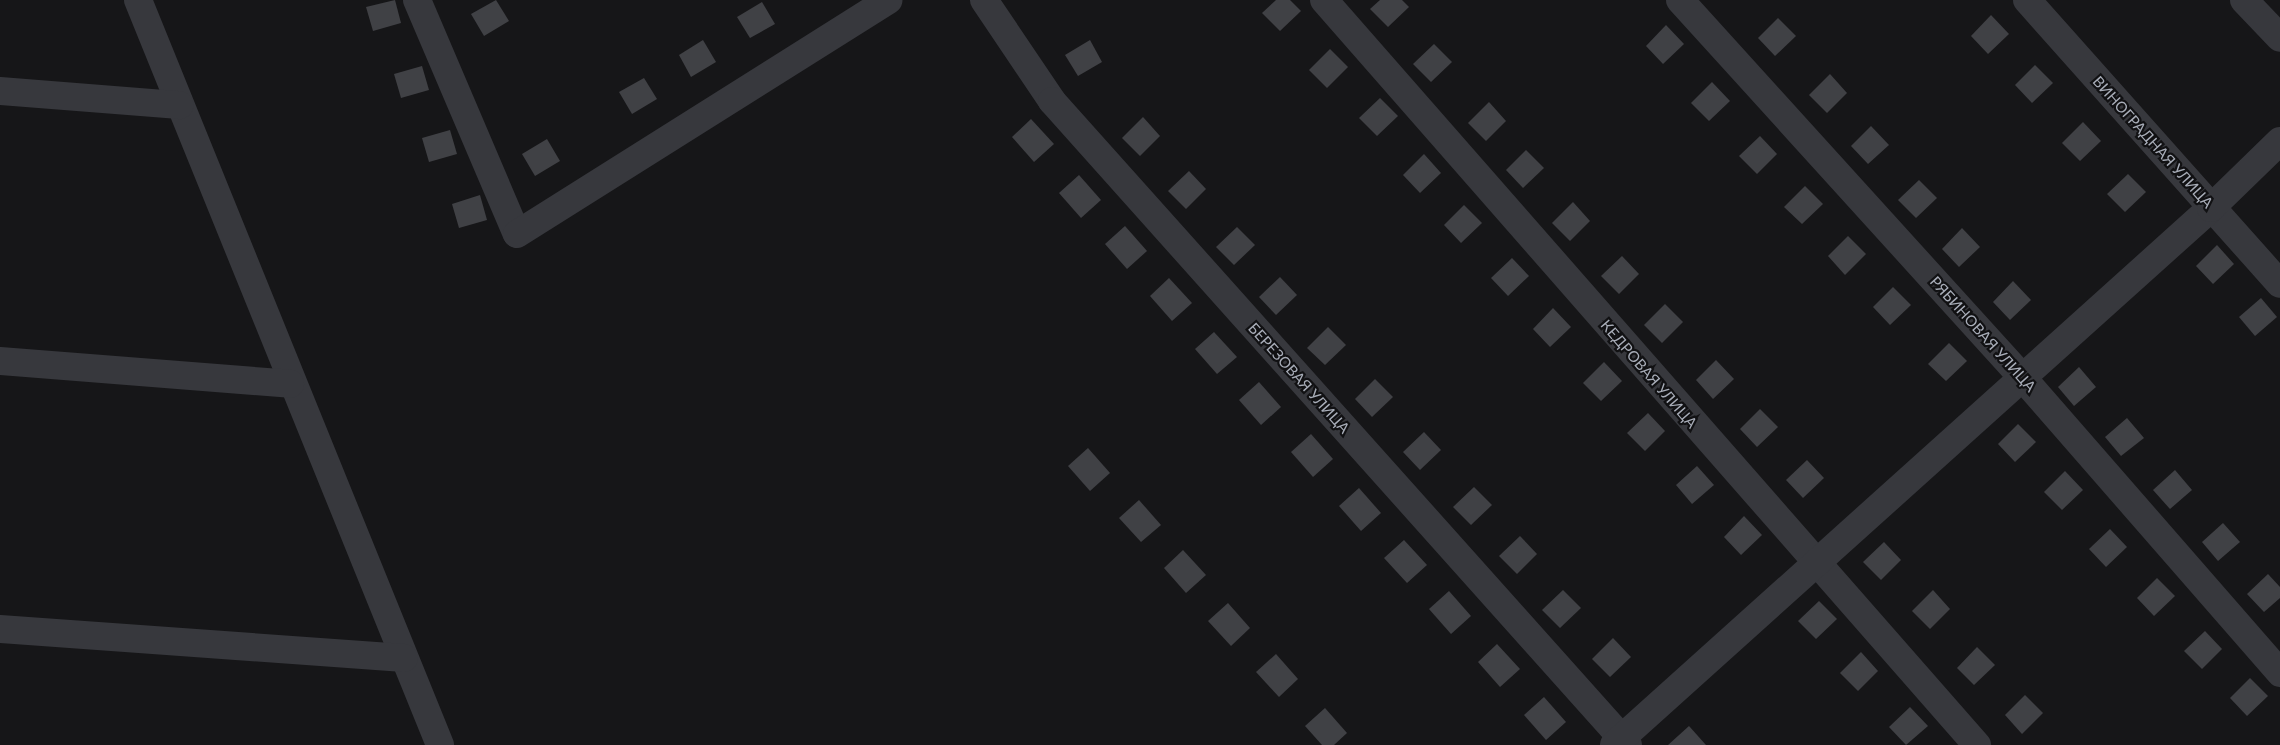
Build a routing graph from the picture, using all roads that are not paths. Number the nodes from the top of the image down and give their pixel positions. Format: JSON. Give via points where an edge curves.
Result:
{"nodes":[{"id":1,"x":138,"y":0,"type":"edge"},
{"id":2,"x":417,"y":0,"type":"edge"},
{"id":3,"x":888,"y":0,"type":"edge"},
{"id":4,"x":984,"y":0,"type":"edge"},
{"id":5,"x":1324,"y":0,"type":"edge"},
{"id":6,"x":1680,"y":0,"type":"edge"},
{"id":7,"x":2027,"y":0,"type":"edge"},
{"id":8,"x":2244,"y":0,"type":"edge"},
{"id":9,"x":2280,"y":38,"type":"edge"},
{"id":10,"x":0,"y":91,"type":"edge"},
{"id":11,"x":179,"y":105,"type":"junction"},
{"id":12,"x":2280,"y":141,"type":"edge"},
{"id":13,"x":2211,"y":207,"type":"junction"},
{"id":14,"x":2280,"y":284,"type":"edge"},
{"id":15,"x":0,"y":361,"type":"edge"},
{"id":16,"x":2022,"y":377,"type":"junction"},
{"id":17,"x":291,"y":384,"type":"junction"},
{"id":18,"x":1816,"y":566,"type":"junction"},
{"id":19,"x":0,"y":629,"type":"edge"},
{"id":20,"x":404,"y":658,"type":"junction"},
{"id":21,"x":2280,"y":673,"type":"edge"},
{"id":22,"x":1622,"y":743,"type":"edge"},
{"id":23,"x":440,"y":745,"type":"edge"},
{"id":24,"x":1977,"y":745,"type":"edge"}],
"edges":[{"from":1,"to":11,"type":"street"},
{"from":2,"to":3,"type":"street","via":[[517,234]]},
{"from":4,"to":22,"type":"street","name":"БЕРЕЗОВАЯ УЛИЦА","via":[[1052,101]]},
{"from":5,"to":18,"type":"street","name":"КЕДРОВАЯ УЛИЦА"},
{"from":6,"to":16,"type":"street","name":"РЯБИНОВАЯ УЛИЦА"},
{"from":7,"to":13,"type":"street","name":"ВИНОГРАДНАЯ УЛИЦА"},
{"from":8,"to":9,"type":"street"},
{"from":10,"to":11,"type":"street"},
{"from":11,"to":17,"type":"street"},
{"from":12,"to":13,"type":"street"},
{"from":13,"to":14,"type":"street","name":"ВИНОГРАДНАЯ УЛИЦА"},
{"from":13,"to":16,"type":"street"},
{"from":15,"to":17,"type":"street"},
{"from":16,"to":18,"type":"street"},
{"from":16,"to":21,"type":"street","name":"РЯБИНОВАЯ УЛИЦА"},
{"from":17,"to":20,"type":"street"},
{"from":18,"to":22,"type":"street"},
{"from":18,"to":24,"type":"street","name":"КЕДРОВАЯ УЛИЦА"},
{"from":19,"to":20,"type":"street"},
{"from":20,"to":23,"type":"street"}]}
